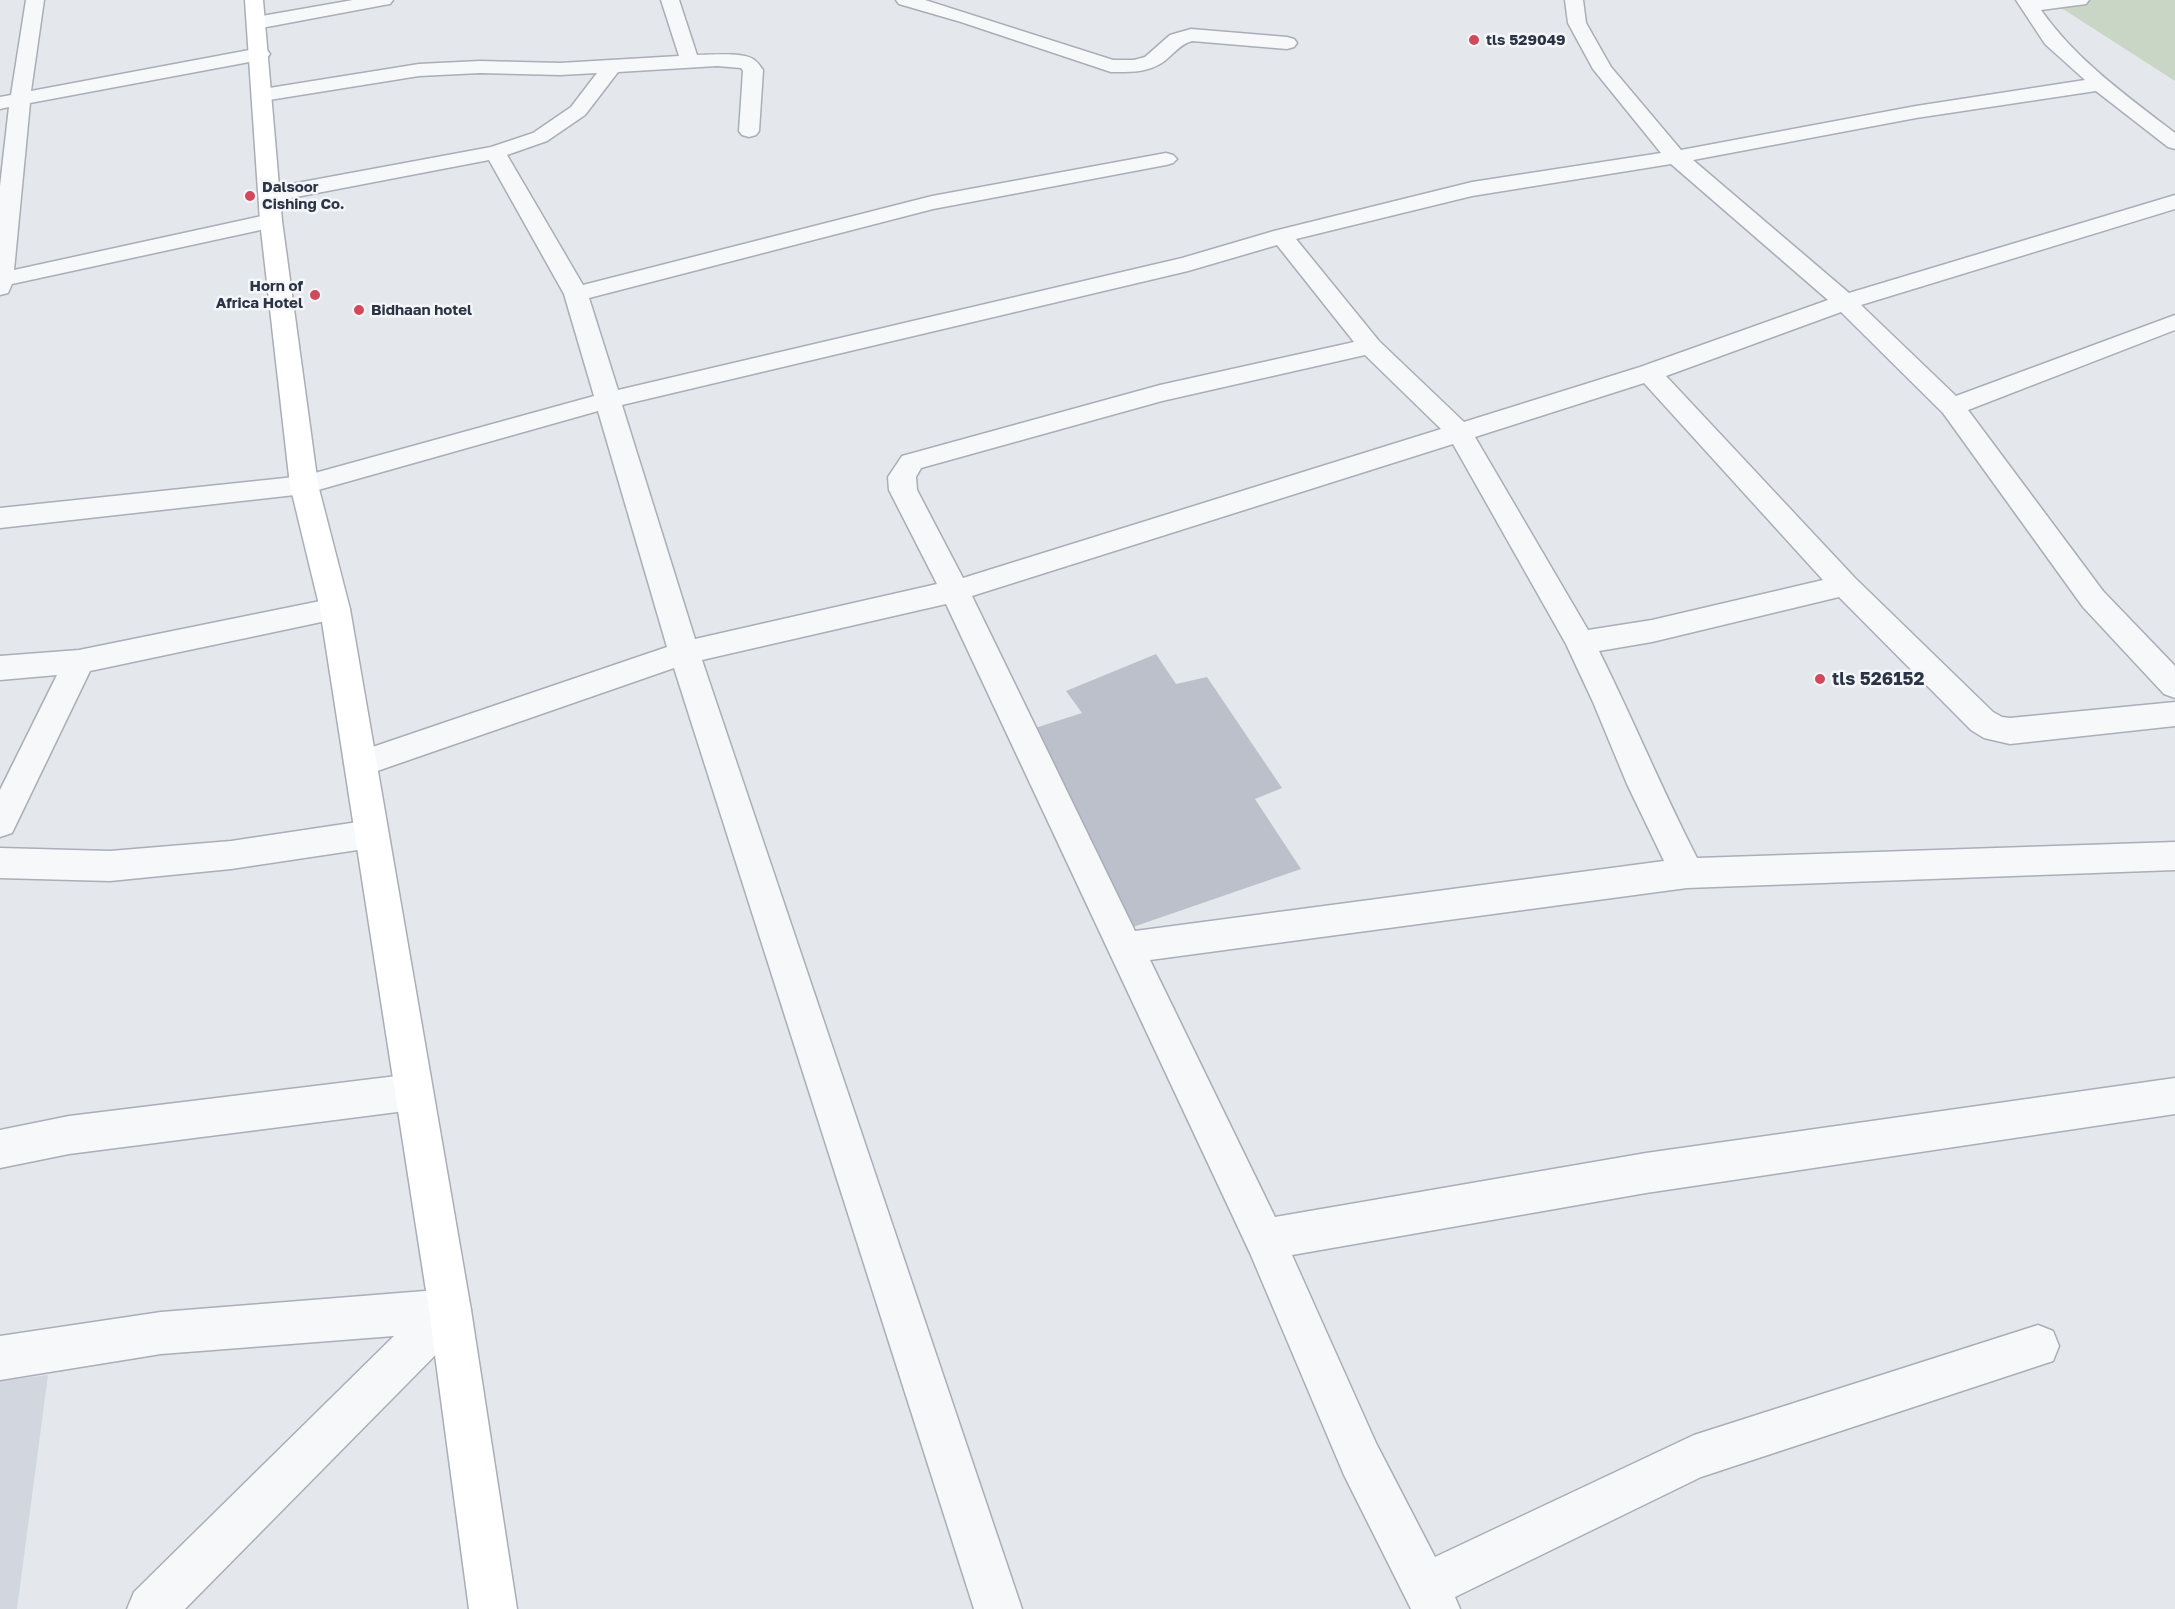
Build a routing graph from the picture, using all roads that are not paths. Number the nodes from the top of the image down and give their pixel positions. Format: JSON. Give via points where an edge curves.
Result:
{"nodes":[{"id":1,"x":35,"y":0,"type":"edge"},
{"id":2,"x":384,"y":0,"type":"edge"},
{"id":3,"x":670,"y":0,"type":"edge"},
{"id":4,"x":904,"y":0,"type":"edge"},
{"id":5,"x":1574,"y":0,"type":"edge"},
{"id":6,"x":2080,"y":0,"type":"edge"},
{"id":7,"x":2027,"y":3,"type":"edge"},
{"id":8,"x":257,"y":26,"type":"edge"},
{"id":9,"x":1287,"y":43,"type":"dead end"},
{"id":10,"x":690,"y":62,"type":"junction"},
{"id":11,"x":612,"y":66,"type":"junction"},
{"id":12,"x":2100,"y":84,"type":"junction"},
{"id":13,"x":263,"y":94,"type":"junction"},
{"id":14,"x":10,"y":102,"type":"edge"},
{"id":15,"x":749,"y":131,"type":"dead end"},
{"id":16,"x":2175,"y":142,"type":"edge"},
{"id":17,"x":495,"y":152,"type":"junction"},
{"id":18,"x":1676,"y":157,"type":"junction"},
{"id":19,"x":1166,"y":159,"type":"dead end"},
{"id":20,"x":2175,"y":202,"type":"edge"},
{"id":21,"x":271,"y":208,"type":"junction"},
{"id":22,"x":1282,"y":236,"type":"junction"},
{"id":23,"x":0,"y":283,"type":"edge"},
{"id":24,"x":576,"y":294,"type":"junction"},
{"id":25,"x":1845,"y":302,"type":"junction"},
{"id":26,"x":2175,"y":322,"type":"edge"},
{"id":27,"x":1370,"y":346,"type":"junction"},
{"id":28,"x":1649,"y":373,"type":"junction"},
{"id":29,"x":609,"y":400,"type":"junction"},
{"id":30,"x":1952,"y":407,"type":"junction"},
{"id":31,"x":1459,"y":432,"type":"junction"},
{"id":32,"x":304,"y":485,"type":"junction"},
{"id":33,"x":0,"y":518,"type":"edge"},
{"id":34,"x":1845,"y":585,"type":"junction"},
{"id":35,"x":955,"y":591,"type":"junction"},
{"id":36,"x":335,"y":609,"type":"junction"},
{"id":37,"x":1580,"y":643,"type":"junction"},
{"id":38,"x":684,"y":653,"type":"junction"},
{"id":39,"x":79,"y":662,"type":"junction"},
{"id":40,"x":0,"y":668,"type":"edge"},
{"id":41,"x":2175,"y":686,"type":"edge"},
{"id":42,"x":2175,"y":714,"type":"edge"},
{"id":43,"x":360,"y":764,"type":"junction"},
{"id":44,"x":0,"y":823,"type":"edge"},
{"id":45,"x":371,"y":834,"type":"junction"},
{"id":46,"x":2175,"y":856,"type":"edge"},
{"id":47,"x":0,"y":863,"type":"edge"},
{"id":48,"x":1687,"y":873,"type":"junction"},
{"id":49,"x":1124,"y":948,"type":"junction"},
{"id":50,"x":413,"y":1092,"type":"junction"},
{"id":51,"x":2175,"y":1096,"type":"edge"},
{"id":52,"x":0,"y":1149,"type":"edge"},
{"id":53,"x":1264,"y":1239,"type":"junction"},
{"id":54,"x":450,"y":1310,"type":"junction"},
{"id":55,"x":2038,"y":1346,"type":"dead end"},
{"id":56,"x":0,"y":1358,"type":"edge"},
{"id":57,"x":1430,"y":1598,"type":"edge"},
{"id":58,"x":151,"y":1609,"type":"edge"},
{"id":59,"x":493,"y":1609,"type":"edge"},
{"id":60,"x":998,"y":1609,"type":"edge"}],
"edges":[{"from":1,"to":14,"type":"street"},
{"from":2,"to":8,"type":"street"},
{"from":3,"to":10,"type":"street"},
{"from":4,"to":9,"type":"street","via":[[1112,66],[1152,61],[1177,39],[1191,35]]},
{"from":5,"to":18,"type":"street","via":[[1577,23],[1603,69]]},
{"from":6,"to":7,"type":"street"},
{"from":7,"to":12,"type":"street","via":[[2052,40]]},
{"from":8,"to":13,"type":"main road"},
{"from":8,"to":14,"type":"street"},
{"from":10,"to":11,"type":"street"},
{"from":10,"to":15,"type":"street","via":[[747,63],[753,70]]},
{"from":11,"to":13,"type":"street","via":[[419,70]]},
{"from":11,"to":17,"type":"street","via":[[578,111],[558,127]]},
{"from":12,"to":16,"type":"street"},
{"from":12,"to":18,"type":"street","via":[[1916,112]]},
{"from":13,"to":21,"type":"main road"},
{"from":14,"to":23,"type":"street"},
{"from":17,"to":21,"type":"street"},
{"from":17,"to":24,"type":"street"},
{"from":18,"to":22,"type":"street","via":[[1472,189]]},
{"from":18,"to":25,"type":"street"},
{"from":19,"to":24,"type":"street","via":[[932,202]]},
{"from":20,"to":25,"type":"street"},
{"from":21,"to":23,"type":"street"},
{"from":21,"to":32,"type":"main road"},
{"from":22,"to":27,"type":"street"},
{"from":22,"to":29,"type":"street","via":[[1188,264]]},
{"from":24,"to":29,"type":"street"},
{"from":25,"to":28,"type":"street"},
{"from":25,"to":30,"type":"street"},
{"from":26,"to":30,"type":"street"},
{"from":27,"to":31,"type":"street"},
{"from":27,"to":35,"type":"street","via":[[1160,393],[910,462],[902,477],[903,490]]},
{"from":28,"to":31,"type":"street"},
{"from":28,"to":34,"type":"street"},
{"from":29,"to":32,"type":"street"},
{"from":29,"to":38,"type":"street"},
{"from":30,"to":41,"type":"street","via":[[2093,599]]},
{"from":31,"to":35,"type":"street"},
{"from":31,"to":37,"type":"street"},
{"from":32,"to":33,"type":"street"},
{"from":32,"to":36,"type":"main road"},
{"from":34,"to":37,"type":"street","via":[[1652,631]]},
{"from":34,"to":42,"type":"street","via":[[1982,721],[1995,729],[2010,731]]},
{"from":35,"to":38,"type":"street"},
{"from":35,"to":49,"type":"street"},
{"from":36,"to":39,"type":"street"},
{"from":36,"to":43,"type":"main road"},
{"from":37,"to":48,"type":"street"},
{"from":38,"to":43,"type":"street"},
{"from":38,"to":60,"type":"street"},
{"from":39,"to":40,"type":"street"},
{"from":39,"to":44,"type":"street"},
{"from":43,"to":45,"type":"main road"},
{"from":45,"to":47,"type":"street","via":[[231,855],[110,866]]},
{"from":45,"to":50,"type":"main road"},
{"from":46,"to":48,"type":"street"},
{"from":48,"to":49,"type":"street"},
{"from":49,"to":53,"type":"street"},
{"from":50,"to":52,"type":"street","via":[[69,1135]]},
{"from":50,"to":54,"type":"main road"},
{"from":51,"to":53,"type":"street","via":[[1646,1173]]},
{"from":53,"to":57,"type":"street","via":[[1360,1459]]},
{"from":54,"to":56,"type":"street","via":[[161,1333]]},
{"from":54,"to":58,"type":"street"},
{"from":54,"to":59,"type":"main road"},
{"from":55,"to":57,"type":"street","via":[[1694,1457]]}]}
